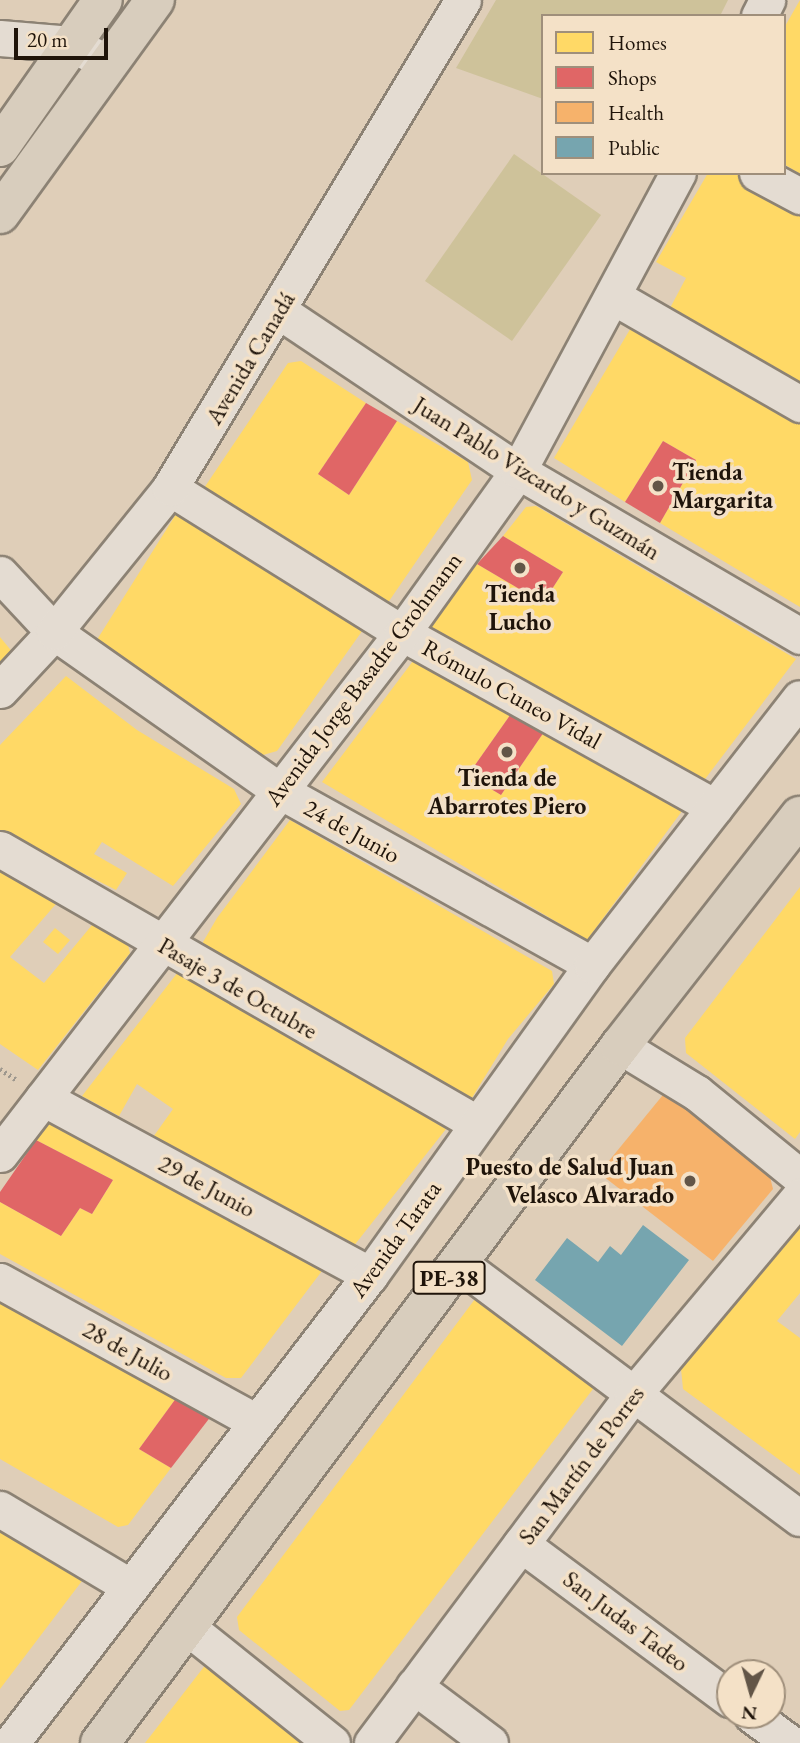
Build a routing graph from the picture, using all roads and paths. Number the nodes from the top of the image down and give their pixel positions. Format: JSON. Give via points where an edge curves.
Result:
{"nodes":[{"id":1,"x":103,"y":0,"type":"edge"},
{"id":2,"x":155,"y":0,"type":"edge"},
{"id":3,"x":463,"y":0,"type":"edge"},
{"id":4,"x":0,"y":38,"type":"edge"},
{"id":5,"x":71,"y":44,"type":"junction"},
{"id":6,"x":110,"y":63,"type":"junction"},
{"id":7,"x":0,"y":148,"type":"edge"},
{"id":8,"x":677,"y":175,"type":"edge"},
{"id":9,"x":761,"y":175,"type":"edge"},
{"id":10,"x":800,"y":196,"type":"edge"},
{"id":11,"x":0,"y":214,"type":"edge"},
{"id":12,"x":614,"y":297,"type":"junction"},
{"id":13,"x":279,"y":311,"type":"junction"},
{"id":14,"x":800,"y":404,"type":"edge"},
{"id":15,"x":518,"y":471,"type":"junction"},
{"id":16,"x":170,"y":488,"type":"junction"},
{"id":17,"x":0,"y":574,"type":"edge"},
{"id":18,"x":54,"y":632,"type":"junction"},
{"id":19,"x":402,"y":632,"type":"junction"},
{"id":20,"x":800,"y":636,"type":"edge"},
{"id":21,"x":0,"y":690,"type":"edge"},
{"id":22,"x":800,"y":698,"type":"edge"},
{"id":23,"x":280,"y":790,"type":"junction"},
{"id":24,"x":715,"y":807,"type":"junction"},
{"id":25,"x":800,"y":816,"type":"edge"},
{"id":26,"x":0,"y":849,"type":"edge"},
{"id":27,"x":159,"y":944,"type":"junction"},
{"id":28,"x":592,"y":965,"type":"junction"},
{"id":29,"x":620,"y":1046,"type":"junction"},
{"id":30,"x":43,"y":1098,"type":"junction"},
{"id":31,"x":478,"y":1124,"type":"junction"},
{"id":32,"x":0,"y":1154,"type":"edge"},
{"id":33,"x":800,"y":1177,"type":"edge"},
{"id":34,"x":800,"y":1196,"type":"edge"},
{"id":35,"x":460,"y":1264,"type":"junction"},
{"id":36,"x":370,"y":1275,"type":"junction"},
{"id":37,"x":0,"y":1281,"type":"edge"},
{"id":38,"x":632,"y":1396,"type":"junction"},
{"id":39,"x":256,"y":1422,"type":"junction"},
{"id":40,"x":0,"y":1509,"type":"edge"},
{"id":41,"x":800,"y":1518,"type":"edge"},
{"id":42,"x":521,"y":1544,"type":"junction"},
{"id":43,"x":129,"y":1586,"type":"junction"},
{"id":44,"x":186,"y":1626,"type":"junction"},
{"id":45,"x":414,"y":1686,"type":"junction"},
{"id":46,"x":716,"y":1689,"type":"edge"},
{"id":47,"x":771,"y":1729,"type":"edge"},
{"id":48,"x":9,"y":1736,"type":"edge"},
{"id":49,"x":100,"y":1743,"type":"edge"},
{"id":50,"x":332,"y":1743,"type":"edge"},
{"id":51,"x":372,"y":1743,"type":"edge"},
{"id":52,"x":490,"y":1743,"type":"edge"},
{"id":53,"x":790,"y":1743,"type":"edge"}],
"edges":[{"from":1,"to":5,"type":"main road"},
{"from":2,"to":6,"type":"main road"},
{"from":3,"to":13,"type":"street","name":"Avenida Canadá"},
{"from":4,"to":5,"type":"street"},
{"from":5,"to":6,"type":"street"},
{"from":5,"to":7,"type":"main road"},
{"from":6,"to":11,"type":"main road"},
{"from":8,"to":12,"type":"street","name":"Avenida Jorge Basadre Grohmann"},
{"from":9,"to":10,"type":"street"},
{"from":12,"to":14,"type":"street"},
{"from":12,"to":15,"type":"street","name":"Avenida Jorge Basadre Grohmann"},
{"from":13,"to":15,"type":"street","name":"Juan Pablo Vizcardo y Guzmán"},
{"from":13,"to":16,"type":"street","name":"Avenida Canadá"},
{"from":15,"to":19,"type":"street","name":"Avenida Jorge Basadre Grohmann"},
{"from":15,"to":20,"type":"street","name":"Juan Pablo Vizcardo y Guzmán"},
{"from":16,"to":18,"type":"street","name":"Avenida Canadá"},
{"from":16,"to":19,"type":"street","name":"Rómulo Cuneo Vidal"},
{"from":17,"to":18,"type":"street","name":"24 de Junio"},
{"from":18,"to":21,"type":"street","name":"Avenida Canadá"},
{"from":18,"to":23,"type":"street","name":"24 de Junio"},
{"from":19,"to":23,"type":"street","name":"Avenida Jorge Basadre Grohmann"},
{"from":19,"to":24,"type":"street","name":"Rómulo Cuneo Vidal"},
{"from":22,"to":24,"type":"street","name":"Avenida Tarata"},
{"from":23,"to":27,"type":"street","name":"Avenida Jorge Basadre Grohmann"},
{"from":23,"to":28,"type":"street","name":"24 de Junio"},
{"from":24,"to":28,"type":"street","name":"Avenida Tarata"},
{"from":25,"to":29,"type":"main road","number":"PE-38"},
{"from":26,"to":27,"type":"street","name":"Pasaje 3 de Octubre"},
{"from":27,"to":30,"type":"street","name":"Avenida Jorge Basadre Grohmann"},
{"from":27,"to":31,"type":"street","name":"Pasaje 3 de Octubre"},
{"from":28,"to":31,"type":"street","name":"Avenida Tarata"},
{"from":29,"to":33,"type":"street","via":[[697,1093]]},
{"from":29,"to":35,"type":"main road","number":"PE-38"},
{"from":30,"to":32,"type":"street","name":"Avenida Jorge Basadre Grohmann"},
{"from":30,"to":36,"type":"street","name":"29 de Junio"},
{"from":31,"to":36,"type":"street","name":"Avenida Tarata"},
{"from":34,"to":38,"type":"street","name":"San Martín de Porres"},
{"from":35,"to":38,"type":"street"},
{"from":35,"to":44,"type":"main road","number":"PE-38"},
{"from":36,"to":39,"type":"street","name":"Avenida Tarata"},
{"from":37,"to":39,"type":"street","name":"28 de Julio"},
{"from":38,"to":41,"type":"street"},
{"from":38,"to":42,"type":"street","name":"San Martín de Porres"},
{"from":39,"to":43,"type":"street","name":"Avenida Tarata"},
{"from":40,"to":43,"type":"street"},
{"from":42,"to":45,"type":"street","name":"San Martín de Porres"},
{"from":42,"to":46,"type":"street","name":"San Judas Tadeo"},
{"from":43,"to":48,"type":"street","name":"Avenida Tarata"},
{"from":44,"to":49,"type":"main road","number":"PE-38"},
{"from":44,"to":50,"type":"street"},
{"from":45,"to":51,"type":"street","name":"San Martín de Porres"},
{"from":45,"to":52,"type":"street"},
{"from":47,"to":53,"type":"street"}]}
